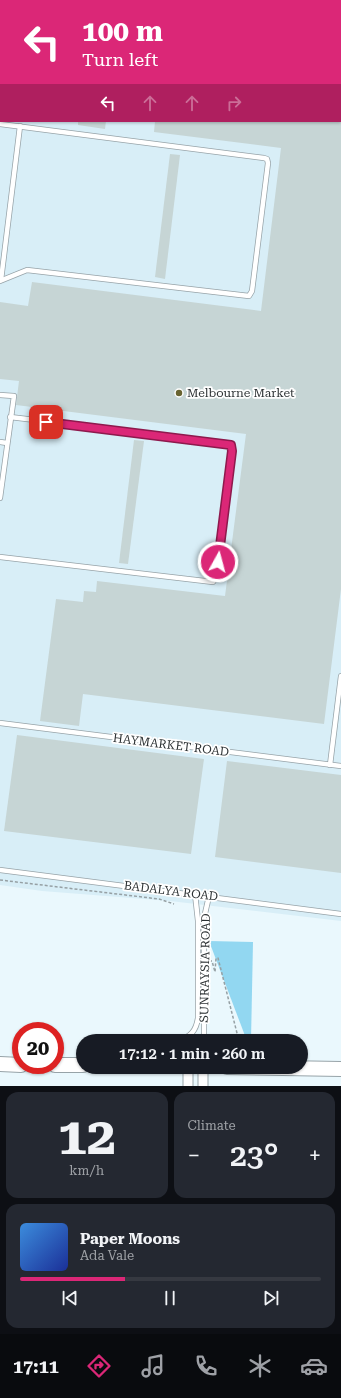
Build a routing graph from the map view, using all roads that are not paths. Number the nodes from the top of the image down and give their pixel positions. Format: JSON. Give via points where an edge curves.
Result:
{"nodes":[{"id":1,"x":0,"y":124,"type":"edge"},
{"id":2,"x":20,"y":126,"type":"junction"},
{"id":3,"x":0,"y":280,"type":"edge"},
{"id":4,"x":0,"y":394,"type":"edge"},
{"id":5,"x":10,"y":417,"type":"junction"},
{"id":6,"x":0,"y":442,"type":"edge"},
{"id":7,"x":7,"y":442,"type":"junction"},
{"id":8,"x":0,"y":498,"type":"edge"},
{"id":9,"x":0,"y":557,"type":"edge"},
{"id":10,"x":341,"y":676,"type":"edge"},
{"id":11,"x":0,"y":723,"type":"edge"},
{"id":12,"x":330,"y":765,"type":"junction"},
{"id":13,"x":341,"y":766,"type":"edge"},
{"id":14,"x":0,"y":870,"type":"edge"},
{"id":15,"x":195,"y":894,"type":"junction"},
{"id":16,"x":209,"y":896,"type":"junction"},
{"id":17,"x":341,"y":914,"type":"edge"},
{"id":18,"x":192,"y":1034,"type":"edge"},
{"id":19,"x":204,"y":1034,"type":"edge"},
{"id":20,"x":0,"y":1064,"type":"edge"},
{"id":21,"x":12,"y":1065,"type":"edge"},
{"id":22,"x":64,"y":1065,"type":"edge"},
{"id":23,"x":76,"y":1065,"type":"edge"},
{"id":24,"x":308,"y":1068,"type":"edge"},
{"id":25,"x":341,"y":1069,"type":"edge"},
{"id":26,"x":188,"y":1074,"type":"edge"},
{"id":27,"x":203,"y":1074,"type":"edge"},
{"id":28,"x":188,"y":1086,"type":"edge"},
{"id":29,"x":203,"y":1086,"type":"edge"}],
"edges":[{"from":1,"to":2,"type":"lane"},
{"from":2,"to":3,"type":"lane"},
{"from":2,"to":3,"type":"lane","via":[[266,158],[268,165],[252,291],[247,297],[27,270]]},
{"from":4,"to":5,"type":"lane","via":[[14,396]]},
{"from":5,"to":7,"type":"lane"},
{"from":5,"to":9,"type":"lane","via":[[227,443],[231,445],[232,451],[216,578],[213,582]]},
{"from":6,"to":7,"type":"lane"},
{"from":7,"to":8,"type":"lane"},
{"from":10,"to":12,"type":"lane"},
{"from":11,"to":12,"type":"lane","name":"HAYMARKET ROAD"},
{"from":12,"to":13,"type":"lane","name":"HAYMARKET ROAD"},
{"from":14,"to":15,"type":"lane","name":"BADALYA ROAD"},
{"from":15,"to":16,"type":"lane","name":"BADALYA ROAD"},
{"from":15,"to":18,"type":"lane","name":"SUNRAYSIA ROAD","via":[[198,921],[198,1018]]},
{"from":16,"to":17,"type":"lane","name":"BADALYA ROAD"},
{"from":16,"to":19,"type":"lane","name":"SUNRAYSIA ROAD","via":[[204,918]]},
{"from":20,"to":21,"type":"main road"},
{"from":22,"to":23,"type":"main road"},
{"from":24,"to":25,"type":"main road"},
{"from":26,"to":28,"type":"street"},
{"from":27,"to":29,"type":"street"}]}
